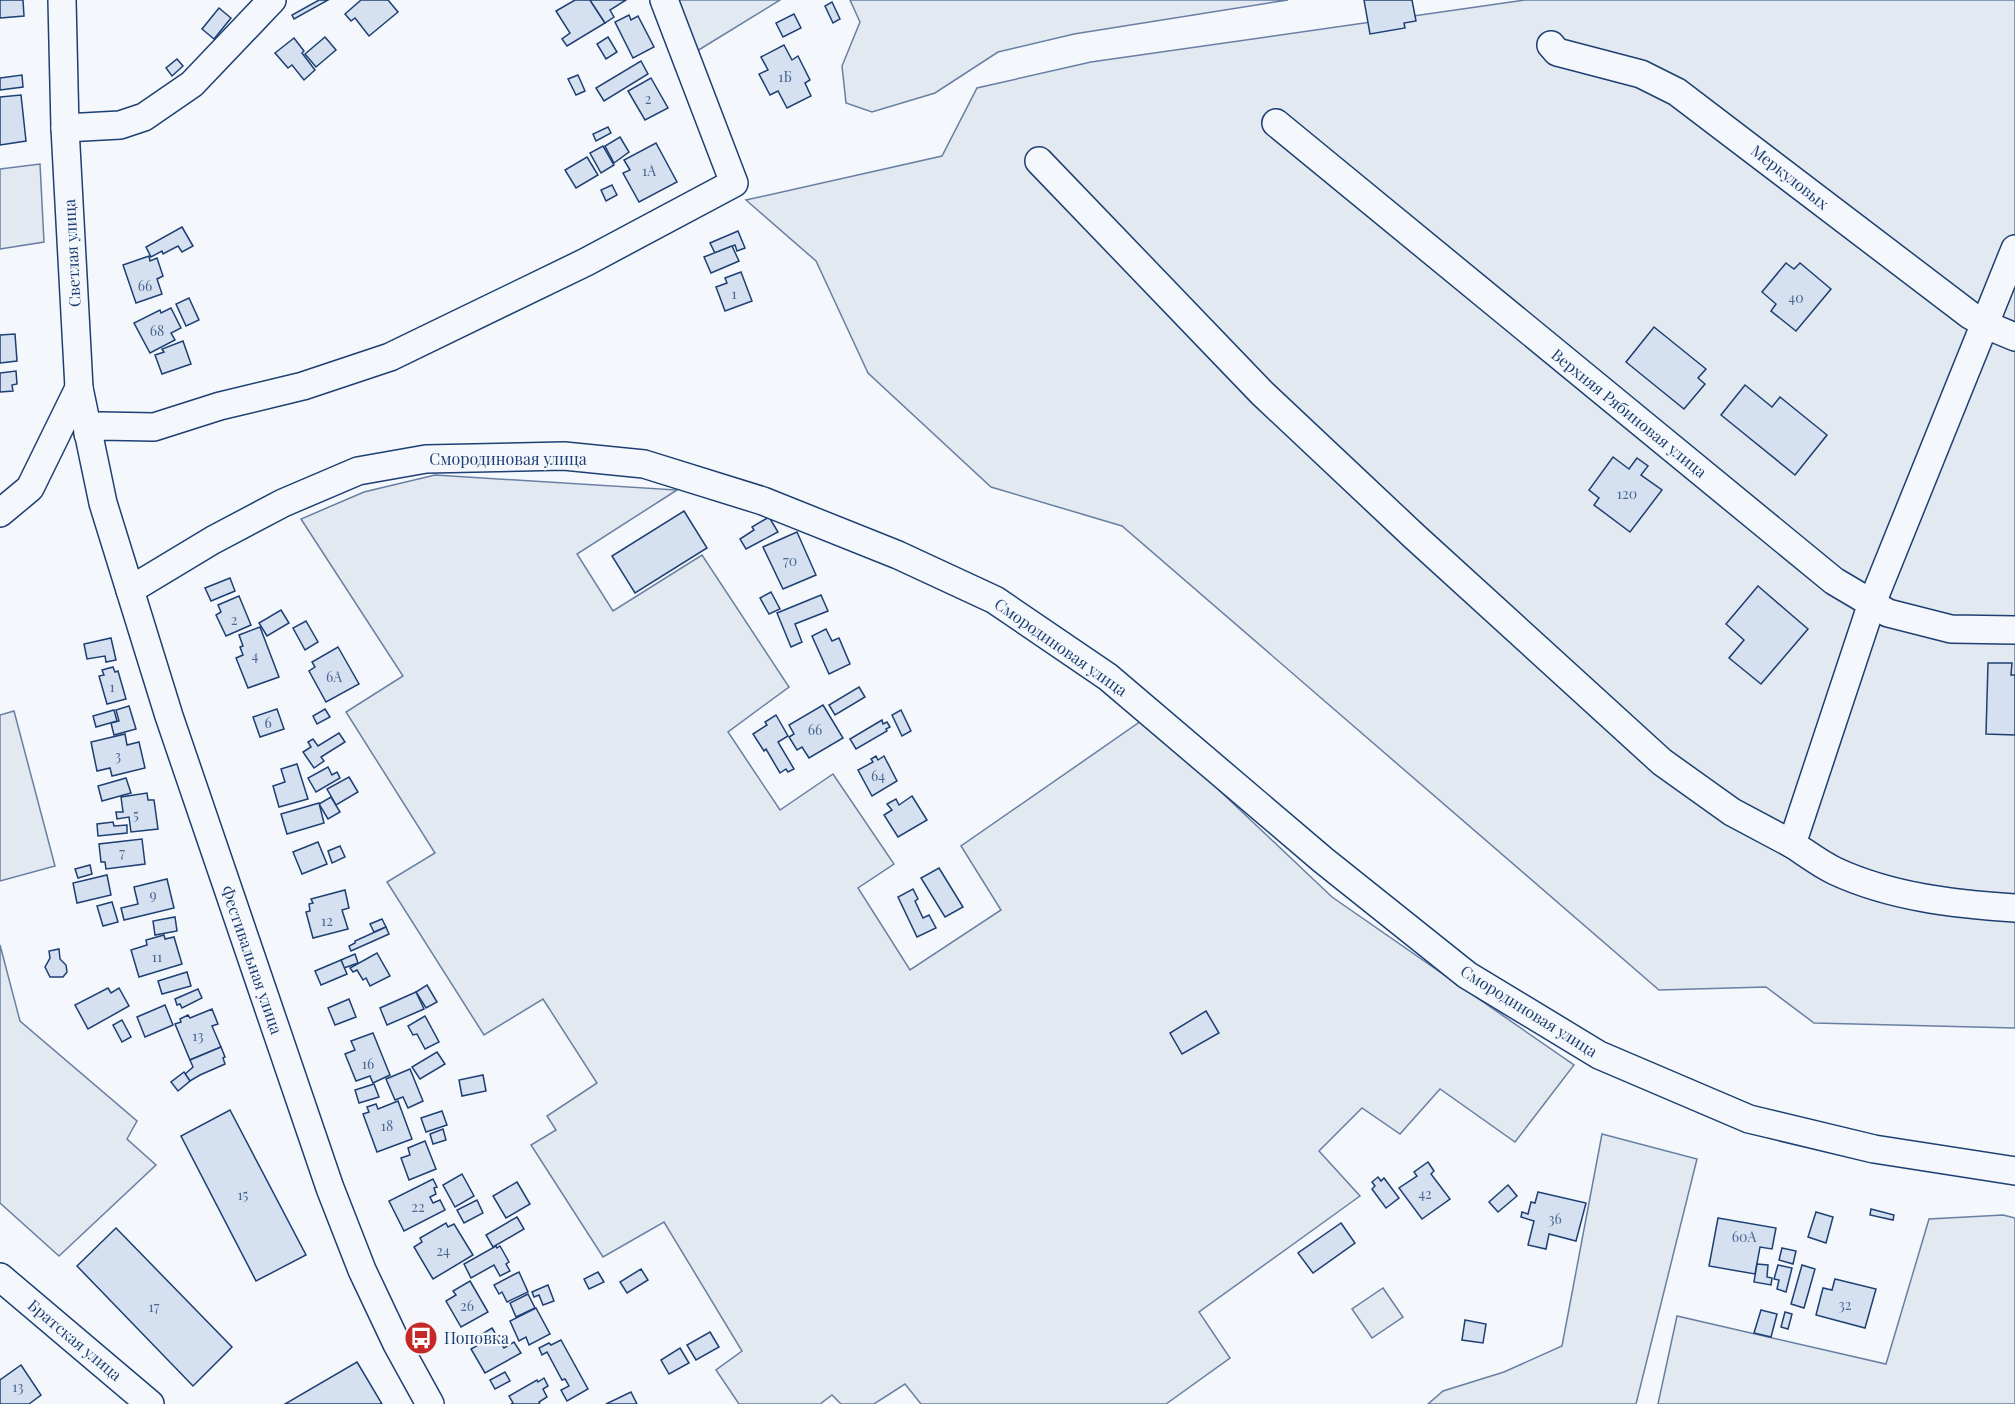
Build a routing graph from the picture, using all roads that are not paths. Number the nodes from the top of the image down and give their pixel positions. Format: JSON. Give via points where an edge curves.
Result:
{"nodes":[{"id":1,"x":62,"y":0,"type":"edge"},
{"id":2,"x":272,"y":0,"type":"edge"},
{"id":3,"x":664,"y":0,"type":"edge"},
{"id":4,"x":1551,"y":45,"type":"dead end"},
{"id":5,"x":1276,"y":123,"type":"dead end"},
{"id":6,"x":65,"y":128,"type":"junction"},
{"id":7,"x":1039,"y":161,"type":"dead end"},
{"id":8,"x":2015,"y":249,"type":"edge"},
{"id":9,"x":1984,"y":323,"type":"junction"},
{"id":10,"x":2015,"y":337,"type":"edge"},
{"id":11,"x":79,"y":388,"type":"junction"},
{"id":12,"x":88,"y":434,"type":"junction"},
{"id":13,"x":103,"y":504,"type":"joint"},
{"id":14,"x":0,"y":513,"type":"edge"},
{"id":15,"x":130,"y":590,"type":"junction"},
{"id":16,"x":1872,"y":603,"type":"junction"},
{"id":17,"x":2015,"y":630,"type":"edge"},
{"id":18,"x":1792,"y":844,"type":"junction"},
{"id":19,"x":2015,"y":908,"type":"edge"},
{"id":20,"x":2015,"y":1171,"type":"edge"},
{"id":21,"x":0,"y":1276,"type":"edge"},
{"id":22,"x":150,"y":1404,"type":"edge"},
{"id":23,"x":430,"y":1404,"type":"edge"}],
"edges":[{"from":1,"to":6,"type":"street","name":"Светлая улица"},
{"from":2,"to":6,"type":"street","via":[[192,84],[144,117],[120,125]]},
{"from":3,"to":12,"type":"street","via":[[734,183],[586,262],[390,357],[303,386],[154,427],[100,426]]},
{"from":4,"to":9,"type":"street","name":"Меркуловых","via":[[1557,52],[1632,71],[1677,92]]},
{"from":5,"to":16,"type":"street","name":"Верхняя Рябиновая улица","via":[[1834,581]]},
{"from":6,"to":11,"type":"street","name":"Светлая улица"},
{"from":7,"to":18,"type":"street","via":[[1262,393],[1662,762],[1732,812]]},
{"from":8,"to":9,"type":"street"},
{"from":9,"to":10,"type":"street","name":"Меркуловых"},
{"from":9,"to":16,"type":"street"},
{"from":11,"to":12,"type":"street","name":"Светлая улица"},
{"from":11,"to":14,"type":"street","via":[[30,488]]},
{"from":12,"to":13,"type":"street","name":"Светлая улица"},
{"from":13,"to":15,"type":"street","name":"Фестивальная улица"},
{"from":15,"to":20,"type":"street","name":"Смородиновая улица","via":[[283,502],[358,471],[426,459],[564,456],[644,465],[709,484],[763,501],[898,555],[995,600],[1108,677],[1323,860],[1467,975],[1599,1055],[1749,1119],[1874,1149]]},
{"from":15,"to":23,"type":"street","name":"Фестивальная улица","via":[[330,1188],[362,1270]]},
{"from":16,"to":17,"type":"street","name":"Верхняя Рябиновая улица","via":[[1888,613],[1951,629]]},
{"from":16,"to":18,"type":"street"},
{"from":18,"to":19,"type":"street","via":[[1833,870],[1883,889],[1959,904]]},
{"from":21,"to":22,"type":"street","name":"Братская улица"}]}
